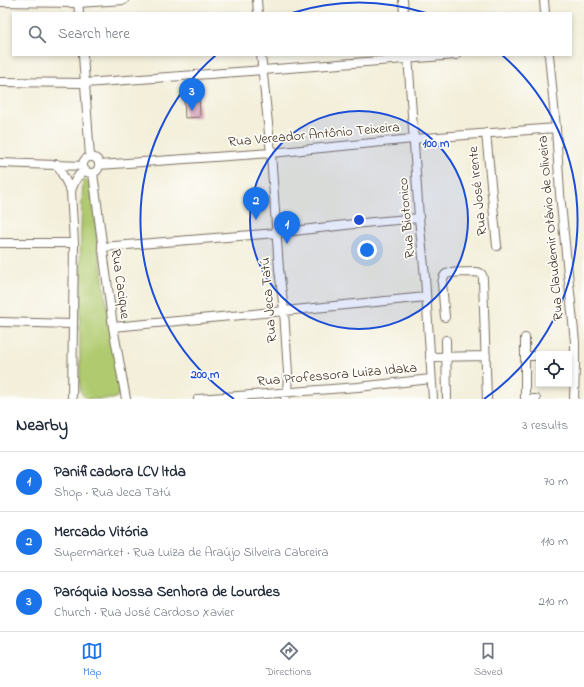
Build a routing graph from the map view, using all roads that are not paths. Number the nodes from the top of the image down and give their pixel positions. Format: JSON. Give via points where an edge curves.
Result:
{"nodes":[{"id":1,"x":124,"y":0,"type":"edge"},
{"id":2,"x":257,"y":0,"type":"edge"},
{"id":3,"x":403,"y":0,"type":"edge"},
{"id":4,"x":544,"y":0,"type":"edge"},
{"id":5,"x":0,"y":2,"type":"edge"},
{"id":6,"x":78,"y":2,"type":"edge"},
{"id":7,"x":79,"y":12,"type":"edge"},
{"id":8,"x":258,"y":12,"type":"edge"},
{"id":9,"x":404,"y":12,"type":"edge"},
{"id":10,"x":545,"y":12,"type":"edge"},
{"id":11,"x":83,"y":56,"type":"edge"},
{"id":12,"x":261,"y":56,"type":"edge"},
{"id":13,"x":432,"y":56,"type":"edge"},
{"id":14,"x":549,"y":56,"type":"edge"},
{"id":15,"x":408,"y":57,"type":"edge"},
{"id":16,"x":262,"y":70,"type":"junction"},
{"id":17,"x":0,"y":82,"type":"edge"},
{"id":18,"x":85,"y":83,"type":"junction"},
{"id":19,"x":556,"y":128,"type":"junction"},
{"id":20,"x":486,"y":133,"type":"junction"},
{"id":21,"x":413,"y":139,"type":"junction"},
{"id":22,"x":271,"y":152,"type":"junction"},
{"id":23,"x":90,"y":157,"type":"junction"},
{"id":24,"x":0,"y":163,"type":"edge"},
{"id":25,"x":57,"y":164,"type":"junction"},
{"id":26,"x":99,"y":165,"type":"junction"},
{"id":27,"x":87,"y":169,"type":"junction"},
{"id":28,"x":71,"y":191,"type":"junction"},
{"id":29,"x":419,"y":218,"type":"junction"},
{"id":30,"x":276,"y":233,"type":"junction"},
{"id":31,"x":74,"y":242,"type":"junction"},
{"id":32,"x":0,"y":243,"type":"edge"},
{"id":33,"x":497,"y":246,"type":"dead end"},
{"id":34,"x":102,"y":247,"type":"junction"},
{"id":35,"x":426,"y":297,"type":"junction"},
{"id":36,"x":284,"y":311,"type":"junction"},
{"id":37,"x":445,"y":317,"type":"dead end"},
{"id":38,"x":0,"y":322,"type":"edge"},
{"id":39,"x":72,"y":324,"type":"junction"},
{"id":40,"x":113,"y":327,"type":"junction"},
{"id":41,"x":525,"y":338,"type":"dead end"},
{"id":42,"x":446,"y":340,"type":"dead end"},
{"id":43,"x":446,"y":356,"type":"junction"},
{"id":44,"x":486,"y":356,"type":"junction"},
{"id":45,"x":525,"y":356,"type":"junction"},
{"id":46,"x":536,"y":356,"type":"edge"},
{"id":47,"x":430,"y":357,"type":"junction"},
{"id":48,"x":432,"y":379,"type":"junction"},
{"id":49,"x":286,"y":396,"type":"edge"},
{"id":50,"x":72,"y":399,"type":"edge"},
{"id":51,"x":126,"y":399,"type":"edge"},
{"id":52,"x":198,"y":399,"type":"edge"},
{"id":53,"x":433,"y":399,"type":"edge"},
{"id":54,"x":447,"y":399,"type":"edge"},
{"id":55,"x":487,"y":399,"type":"edge"},
{"id":56,"x":525,"y":399,"type":"edge"},
{"id":57,"x":536,"y":399,"type":"edge"},
{"id":58,"x":574,"y":399,"type":"edge"}],
"edges":[{"from":1,"to":6,"type":"street"},
{"from":2,"to":8,"type":"street"},
{"from":3,"to":9,"type":"street"},
{"from":4,"to":10,"type":"street"},
{"from":5,"to":6,"type":"street"},
{"from":6,"to":7,"type":"street"},
{"from":11,"to":18,"type":"street"},
{"from":12,"to":16,"type":"street","name":"Rua Jeca Tatú"},
{"from":13,"to":15,"type":"street"},
{"from":14,"to":19,"type":"street","name":"Rua Claudemir Otávio de Oliveira"},
{"from":15,"to":16,"type":"street"},
{"from":15,"to":21,"type":"street","name":"Rua Biotonico"},
{"from":16,"to":18,"type":"street"},
{"from":16,"to":22,"type":"street","name":"Rua Jeca Tatú"},
{"from":17,"to":18,"type":"street"},
{"from":18,"to":23,"type":"street"},
{"from":19,"to":20,"type":"street","name":"Rua Vereador Antônio Teixeira"},
{"from":19,"to":58,"type":"street","name":"Rua Claudemir Otávio de Oliveira","via":[[575,342]]},
{"from":20,"to":21,"type":"street","name":"Rua Vereador Antônio Teixeira"},
{"from":20,"to":33,"type":"street","name":"Rua José Irente"},
{"from":21,"to":22,"type":"street","name":"Rua Vereador Antônio Teixeira"},
{"from":21,"to":29,"type":"street","name":"Rua Biotonico"},
{"from":22,"to":26,"type":"street","name":"Rua Vereador Antônio Teixeira"},
{"from":22,"to":30,"type":"street","name":"Rua Jeca Tatú"},
{"from":23,"to":26,"type":"street","via":[[96,158]]},
{"from":23,"to":27,"type":"street","via":[[84,161]]},
{"from":24,"to":25,"type":"street"},
{"from":25,"to":27,"type":"street"},
{"from":25,"to":28,"type":"street"},
{"from":26,"to":27,"type":"street","via":[[97,170]]},
{"from":27,"to":28,"type":"street","via":[[75,180]]},
{"from":27,"to":34,"type":"street","name":"Rua Cacique"},
{"from":28,"to":31,"type":"street"},
{"from":29,"to":30,"type":"street"},
{"from":29,"to":35,"type":"street","name":"Rua Biotonico"},
{"from":30,"to":34,"type":"street"},
{"from":30,"to":36,"type":"street","name":"Rua Jeca Tatú"},
{"from":31,"to":32,"type":"street"},
{"from":31,"to":39,"type":"street"},
{"from":34,"to":40,"type":"street","name":"Rua Cacique"},
{"from":35,"to":36,"type":"street"},
{"from":35,"to":47,"type":"street","name":"Rua Biotonico"},
{"from":36,"to":40,"type":"street"},
{"from":36,"to":49,"type":"street","name":"Rua Jeca Tatú","via":[[288,373]]},
{"from":37,"to":44,"type":"street","via":[[442,282],[446,274],[480,272],[483,275]]},
{"from":38,"to":39,"type":"street"},
{"from":39,"to":50,"type":"street"},
{"from":40,"to":51,"type":"street","name":"Rua Cacique"},
{"from":41,"to":45,"type":"street"},
{"from":42,"to":43,"type":"street"},
{"from":43,"to":44,"type":"street"},
{"from":43,"to":47,"type":"street"},
{"from":43,"to":54,"type":"street"},
{"from":44,"to":55,"type":"street"},
{"from":45,"to":46,"type":"street"},
{"from":45,"to":56,"type":"street"},
{"from":47,"to":48,"type":"street","name":"Rua Biotonico"},
{"from":48,"to":49,"type":"street","name":"Rua Professora Luiza Idaka"},
{"from":48,"to":53,"type":"street","name":"Rua Biotonico"},
{"from":49,"to":52,"type":"street","name":"Rua Professora Luiza Idaka"},
{"from":56,"to":57,"type":"street"}]}
